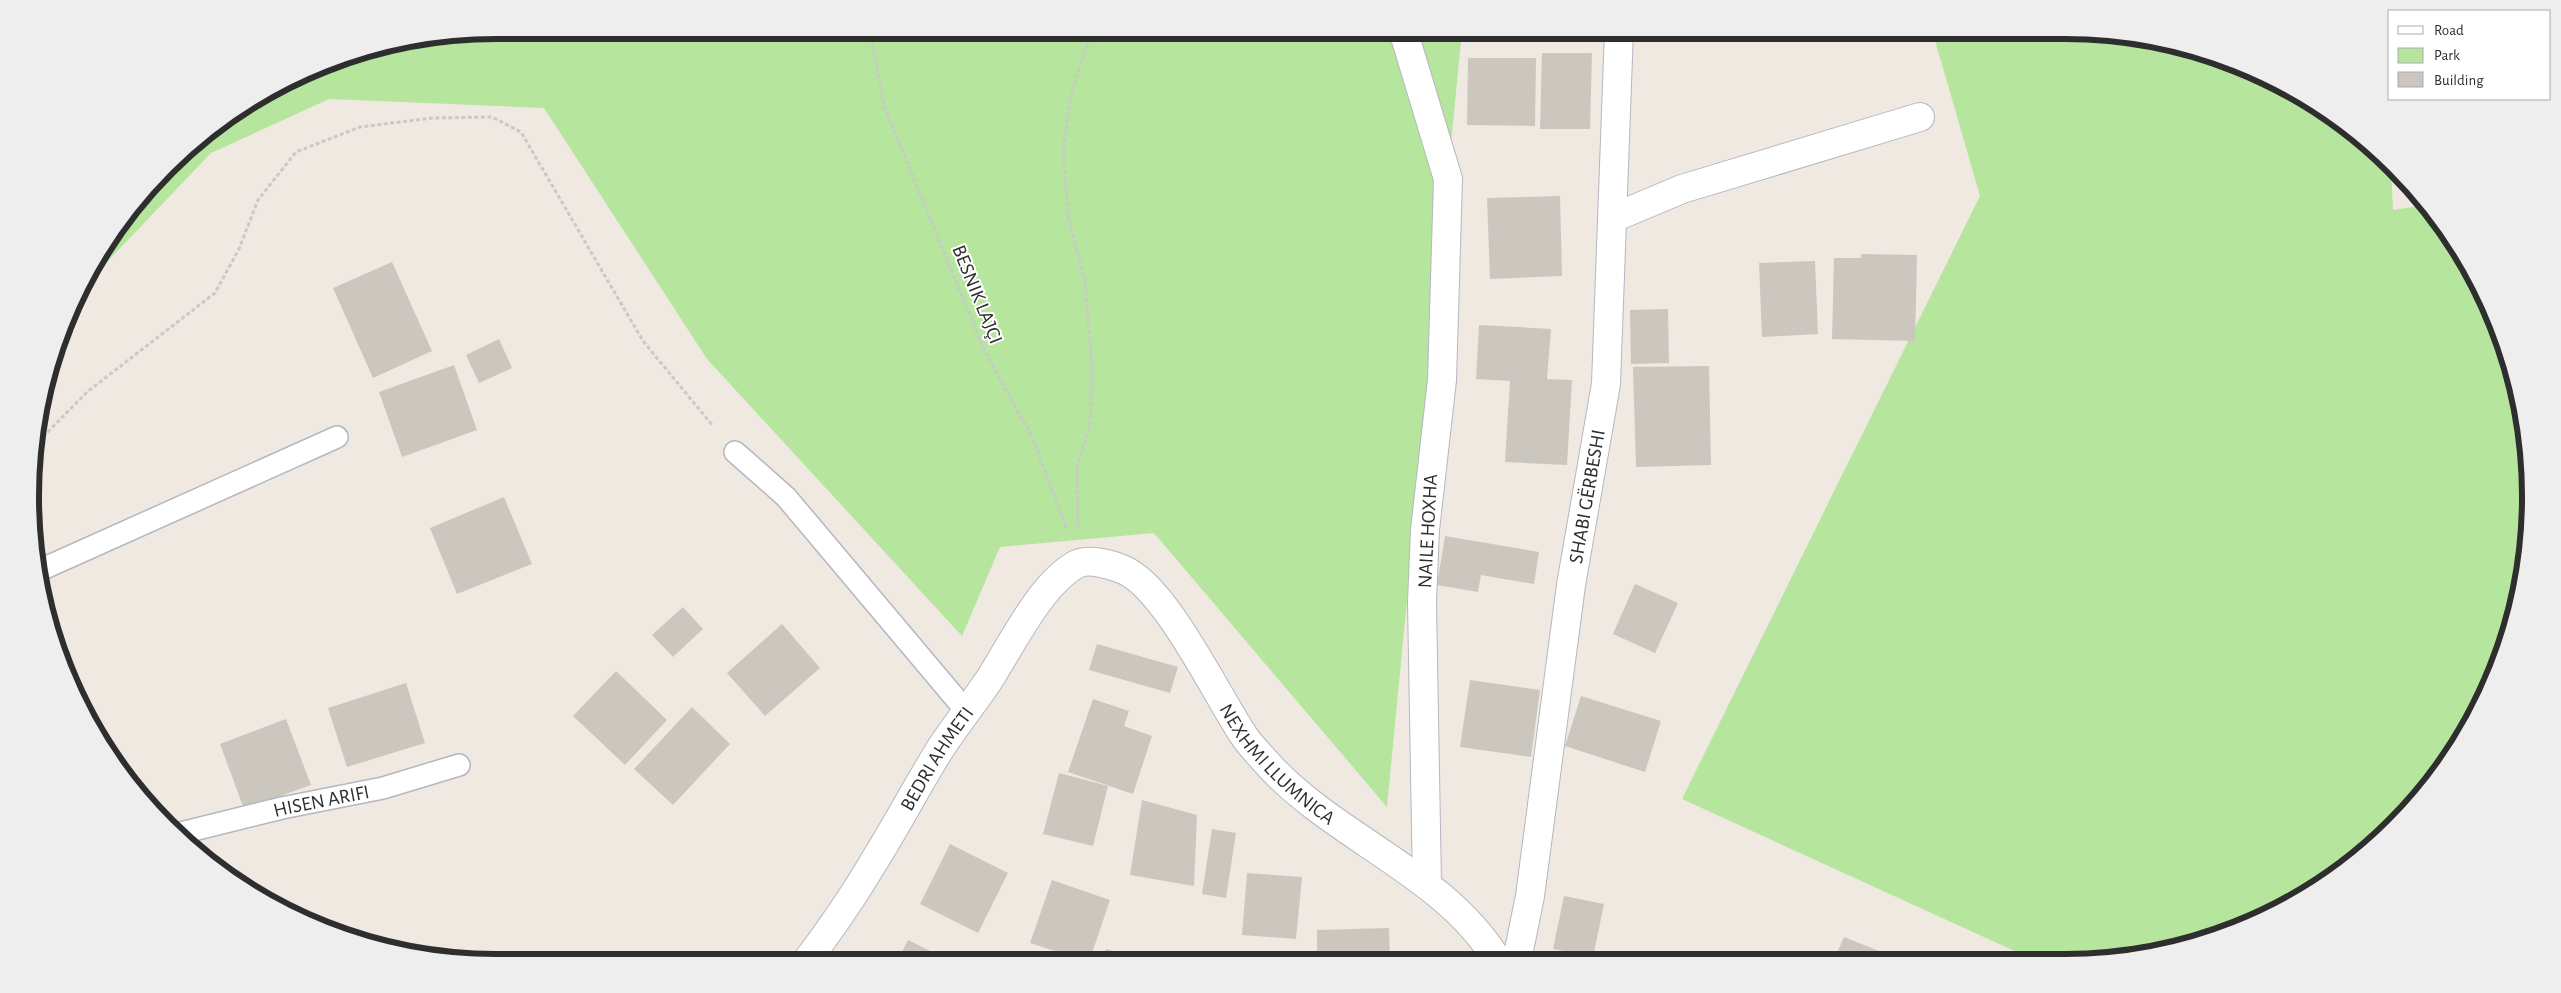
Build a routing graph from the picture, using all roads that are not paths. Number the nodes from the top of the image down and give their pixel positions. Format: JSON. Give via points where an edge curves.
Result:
{"nodes":[{"id":1,"x":1406,"y":39,"type":"edge"},
{"id":2,"x":1620,"y":39,"type":"edge"},
{"id":3,"x":1920,"y":117,"type":"dead end"},
{"id":4,"x":1613,"y":218,"type":"junction"},
{"id":5,"x":337,"y":437,"type":"dead end"},
{"id":6,"x":735,"y":452,"type":"road end"},
{"id":7,"x":1079,"y":562,"type":"joint"},
{"id":8,"x":45,"y":568,"type":"edge"},
{"id":9,"x":967,"y":712,"type":"junction"},
{"id":10,"x":459,"y":765,"type":"dead end"},
{"id":11,"x":185,"y":832,"type":"edge"},
{"id":12,"x":1427,"y":885,"type":"junction"},
{"id":13,"x":812,"y":954,"type":"edge"},
{"id":14,"x":1494,"y":954,"type":"edge"},
{"id":15,"x":1518,"y":954,"type":"edge"}],
"edges":[{"from":1,"to":12,"type":"street","name":"NAILE HOXHA","via":[[1448,179],[1442,380],[1424,530]]},
{"from":2,"to":4,"type":"street","name":"SHABI GËRBESHI"},
{"from":3,"to":4,"type":"street","via":[[1682,189]]},
{"from":4,"to":15,"type":"street","name":"SHABI GËRBESHI","via":[[1606,384],[1572,585],[1530,896]]},
{"from":5,"to":8,"type":"lane"},
{"from":6,"to":9,"type":"lane","via":[[786,497]]},
{"from":7,"to":9,"type":"street","name":"BEDRI AHMETI","via":[[1055,581],[1031,612]]},
{"from":7,"to":12,"type":"street","name":"NEXHMI LLUMNICA","via":[[1100,562],[1126,570],[1150,592],[1175,623],[1245,738],[1281,780],[1328,818]]},
{"from":9,"to":13,"type":"street","name":"BEDRI AHMETI","via":[[942,746],[872,867]]},
{"from":10,"to":11,"type":"lane","name":"HISEN ARIFI","via":[[383,788]]},
{"from":12,"to":14,"type":"street","name":"NEXHMI LLUMNICA","via":[[1463,917]]}]}
